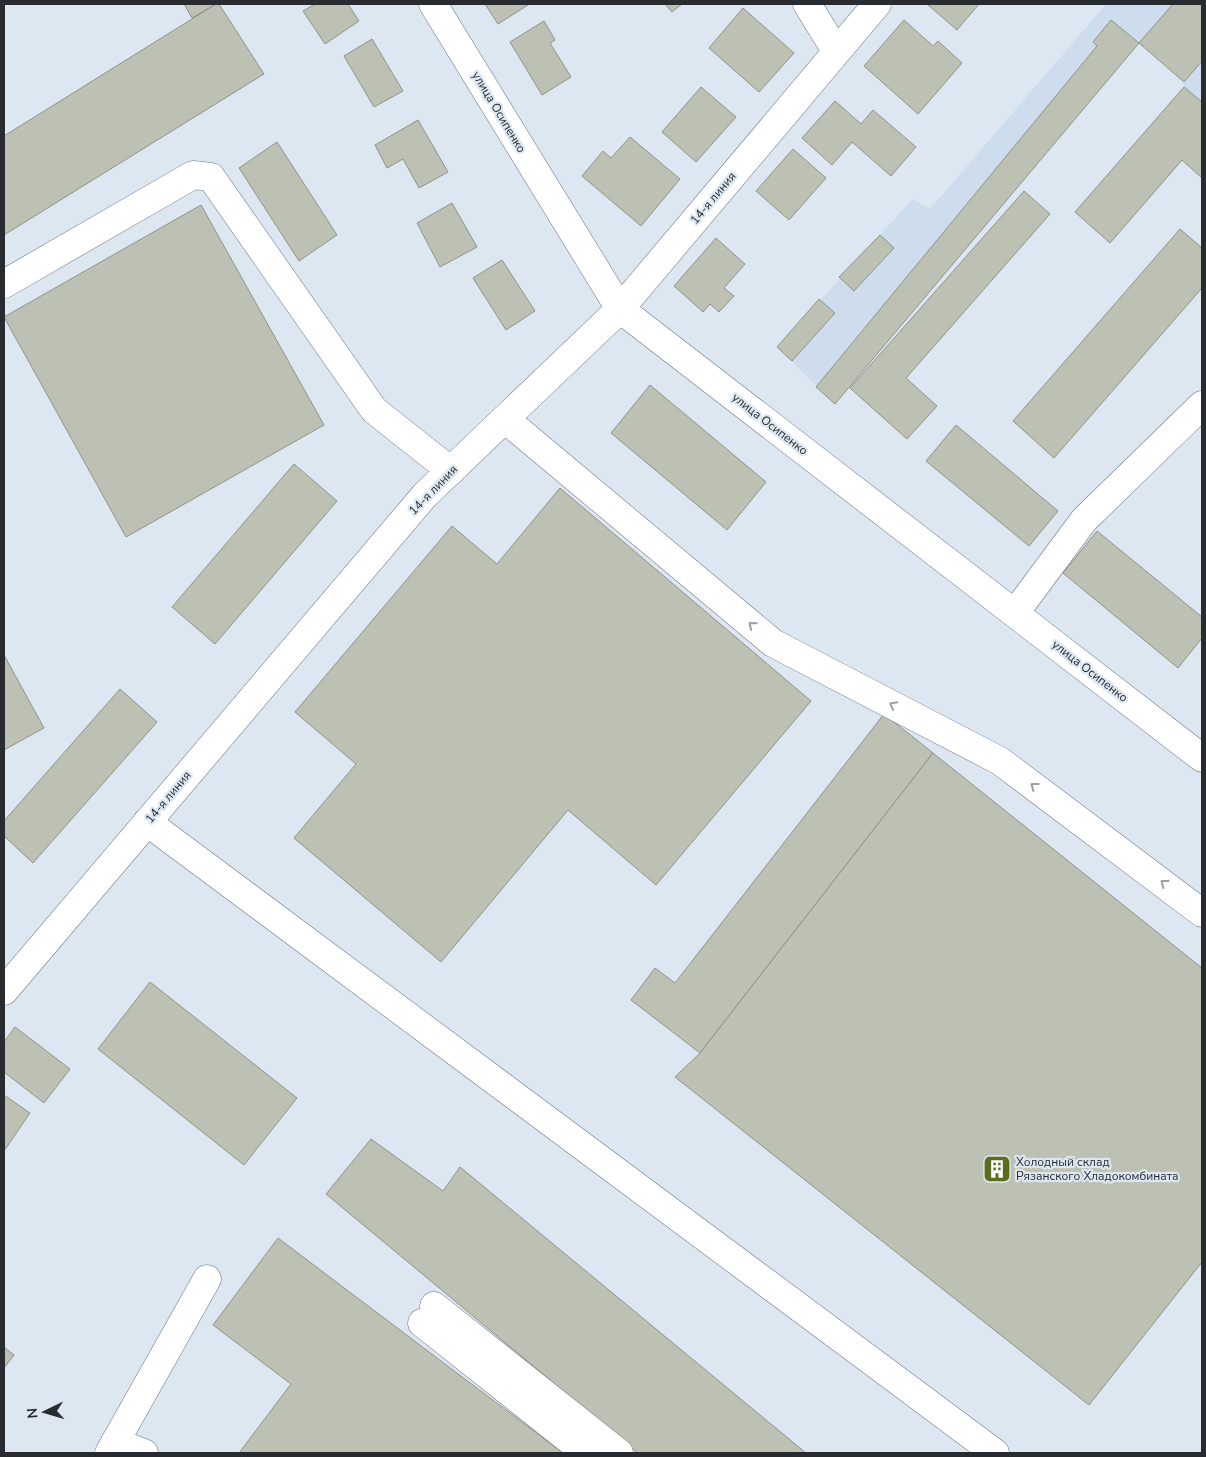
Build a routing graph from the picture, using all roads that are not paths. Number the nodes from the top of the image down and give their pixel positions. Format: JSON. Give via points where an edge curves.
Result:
{"nodes":[{"id":1,"x":433,"y":4,"type":"edge"},
{"id":2,"x":807,"y":4,"type":"edge"},
{"id":3,"x":877,"y":4,"type":"edge"},
{"id":4,"x":836,"y":51,"type":"junction"},
{"id":5,"x":4,"y":284,"type":"edge"},
{"id":6,"x":620,"y":309,"type":"junction"},
{"id":7,"x":1202,"y":405,"type":"edge"},
{"id":8,"x":505,"y":419,"type":"junction"},
{"id":9,"x":451,"y":471,"type":"junction"},
{"id":10,"x":1015,"y":613,"type":"junction"},
{"id":11,"x":1202,"y":758,"type":"edge"},
{"id":12,"x":147,"y":822,"type":"junction"},
{"id":13,"x":1202,"y":913,"type":"edge"},
{"id":14,"x":4,"y":990,"type":"edge"},
{"id":15,"x":207,"y":1279,"type":"dead end"},
{"id":16,"x":112,"y":1448,"type":"edge"},
{"id":17,"x":144,"y":1453,"type":"edge"},
{"id":18,"x":586,"y":1453,"type":"edge"},
{"id":19,"x":618,"y":1453,"type":"edge"},
{"id":20,"x":995,"y":1453,"type":"edge"}],
"edges":[{"from":1,"to":6,"type":"street","name":"улица Осипенко"},
{"from":2,"to":4,"type":"street"},
{"from":3,"to":4,"type":"street","name":"14-я линия"},
{"from":4,"to":6,"type":"street","name":"14-я линия"},
{"from":5,"to":9,"type":"street","via":[[193,175],[211,177],[374,410]]},
{"from":6,"to":8,"type":"street","name":"14-я линия"},
{"from":6,"to":10,"type":"street","name":"улица Осипенко"},
{"from":7,"to":10,"type":"street","via":[[1084,520]]},
{"from":8,"to":9,"type":"street","name":"14-я линия"},
{"from":13,"to":8,"type":"street","one_way":true,"via":[[1000,761],[773,643]]},
{"from":9,"to":12,"type":"street","name":"14-я линия","via":[[425,495]]},
{"from":10,"to":11,"type":"street","name":"улица Осипенко"},
{"from":12,"to":14,"type":"street","name":"14-я линия"},
{"from":12,"to":20,"type":"street"},
{"from":15,"to":16,"type":"street"},
{"from":16,"to":17,"type":"street"},
{"from":18,"to":19,"type":"street","via":[[428,1314]]}]}
